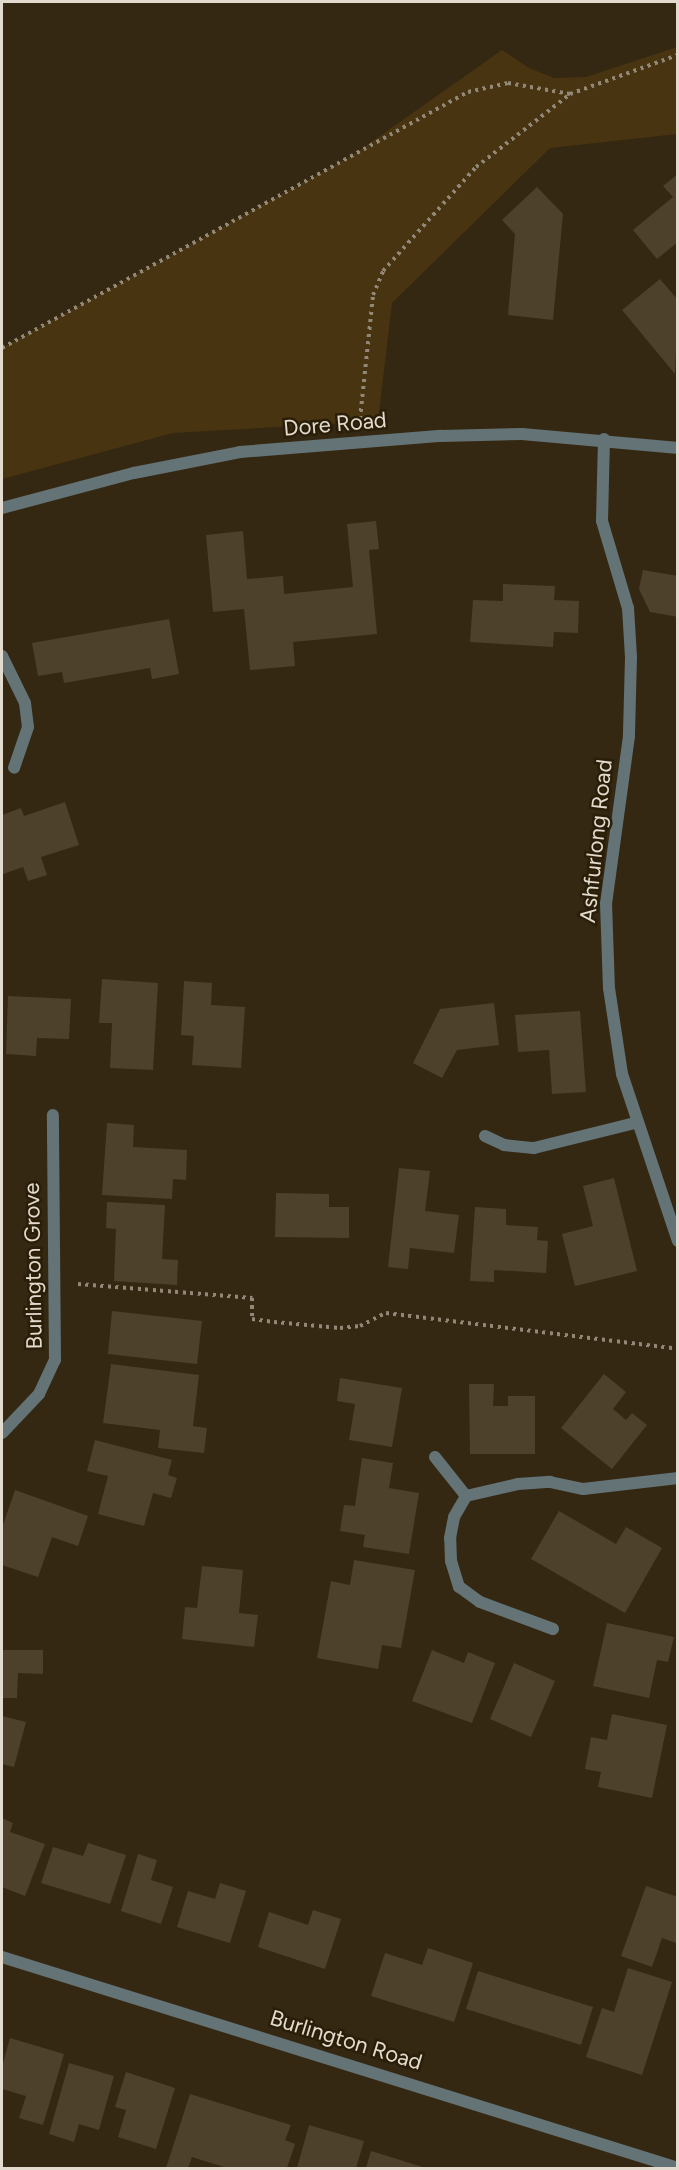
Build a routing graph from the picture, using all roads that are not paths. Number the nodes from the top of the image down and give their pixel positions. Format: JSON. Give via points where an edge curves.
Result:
{"nodes":[{"id":1,"x":604,"y":439,"type":"junction"},
{"id":2,"x":678,"y":448,"type":"edge"},
{"id":3,"x":2,"y":508,"type":"edge"},
{"id":4,"x":2,"y":656,"type":"edge"},
{"id":5,"x":14,"y":768,"type":"dead end"},
{"id":6,"x":52,"y":1115,"type":"dead end"},
{"id":7,"x":635,"y":1123,"type":"junction"},
{"id":8,"x":484,"y":1136,"type":"dead end"},
{"id":9,"x":678,"y":1241,"type":"edge"},
{"id":10,"x":2,"y":1433,"type":"edge"},
{"id":11,"x":435,"y":1457,"type":"dead end"},
{"id":12,"x":678,"y":1478,"type":"edge"},
{"id":13,"x":466,"y":1496,"type":"junction"},
{"id":14,"x":553,"y":1629,"type":"dead end"},
{"id":15,"x":2,"y":1957,"type":"edge"},
{"id":16,"x":678,"y":2168,"type":"edge"}],
"edges":[{"from":1,"to":2,"type":"street","name":"Dore Road"},
{"from":1,"to":3,"type":"street","name":"Dore Road","via":[[510,434],[441,436],[240,452],[134,473]]},
{"from":1,"to":7,"type":"street","name":"Ashfurlong Road","via":[[602,521],[628,608],[631,657],[628,736],[606,903],[609,988],[613,1031]]},
{"from":4,"to":5,"type":"street","via":[[25,703],[28,727]]},
{"from":6,"to":10,"type":"street","name":"Burlington Grove","via":[[56,1340],[49,1378]]},
{"from":7,"to":8,"type":"street","via":[[534,1148],[504,1144]]},
{"from":7,"to":9,"type":"street","name":"Ashfurlong Road"},
{"from":11,"to":13,"type":"street"},
{"from":12,"to":13,"type":"street","via":[[584,1489],[550,1482],[518,1484]]},
{"from":13,"to":14,"type":"street","via":[[454,1517],[450,1538],[451,1562],[459,1587],[480,1602]]},
{"from":15,"to":16,"type":"street","name":"Burlington Road"}]}
